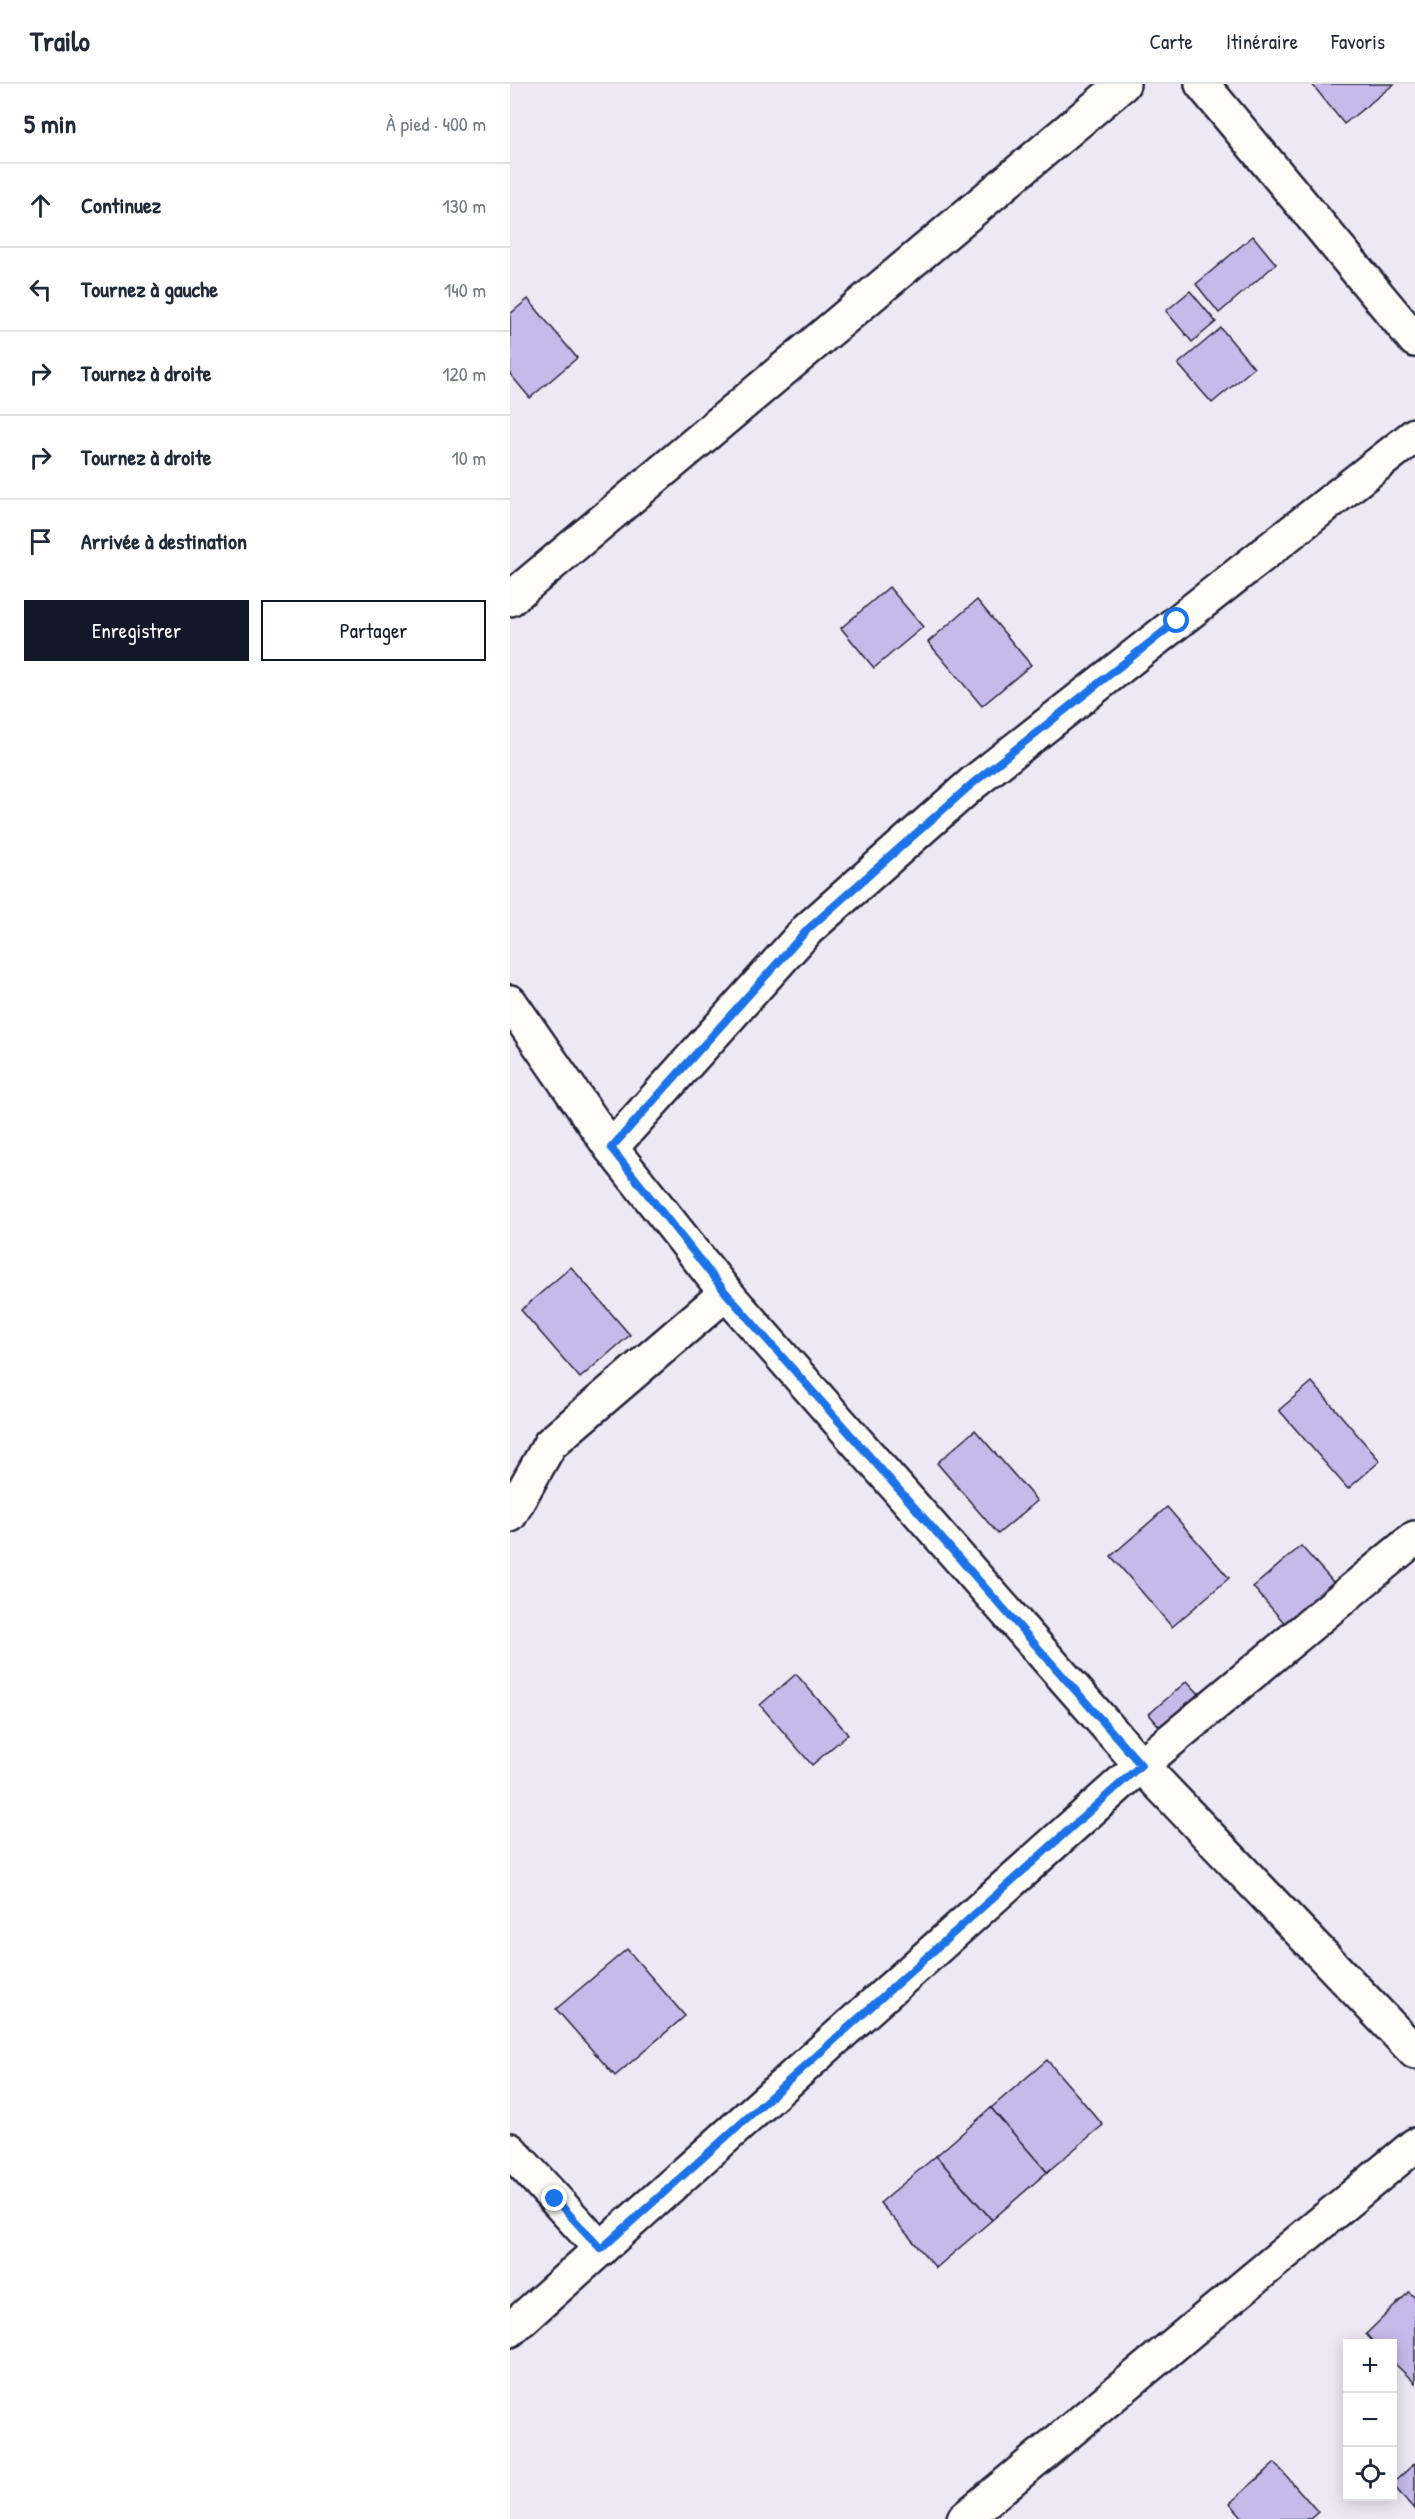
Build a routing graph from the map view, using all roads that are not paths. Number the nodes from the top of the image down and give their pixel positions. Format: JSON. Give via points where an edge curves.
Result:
{"nodes":[{"id":1,"x":1123,"y":84,"type":"edge"},
{"id":2,"x":1202,"y":84,"type":"edge"},
{"id":3,"x":1415,"y":340,"type":"edge"},
{"id":4,"x":1415,"y":435,"type":"edge"},
{"id":5,"x":510,"y":599,"type":"edge"},
{"id":6,"x":510,"y":1002,"type":"edge"},
{"id":7,"x":611,"y":1148,"type":"junction"},
{"id":8,"x":726,"y":1293,"type":"junction"},
{"id":9,"x":510,"y":1515,"type":"edge"},
{"id":10,"x":1415,"y":1538,"type":"edge"},
{"id":11,"x":1141,"y":1765,"type":"junction"},
{"id":12,"x":1415,"y":2052,"type":"edge"},
{"id":13,"x":1415,"y":2145,"type":"edge"},
{"id":14,"x":510,"y":2150,"type":"edge"},
{"id":15,"x":601,"y":2249,"type":"junction"},
{"id":16,"x":510,"y":2330,"type":"edge"},
{"id":17,"x":964,"y":2519,"type":"edge"}],
"edges":[{"from":1,"to":5,"type":"street"},
{"from":2,"to":3,"type":"street"},
{"from":4,"to":7,"type":"street","via":[[973,783],[808,929]]},
{"from":6,"to":7,"type":"street"},
{"from":7,"to":8,"type":"street"},
{"from":8,"to":9,"type":"street","via":[[550,1444]]},
{"from":8,"to":11,"type":"street"},
{"from":10,"to":11,"type":"street"},
{"from":11,"to":12,"type":"street"},
{"from":11,"to":15,"type":"street"},
{"from":13,"to":17,"type":"street"},
{"from":14,"to":15,"type":"street"},
{"from":15,"to":16,"type":"street"}]}
